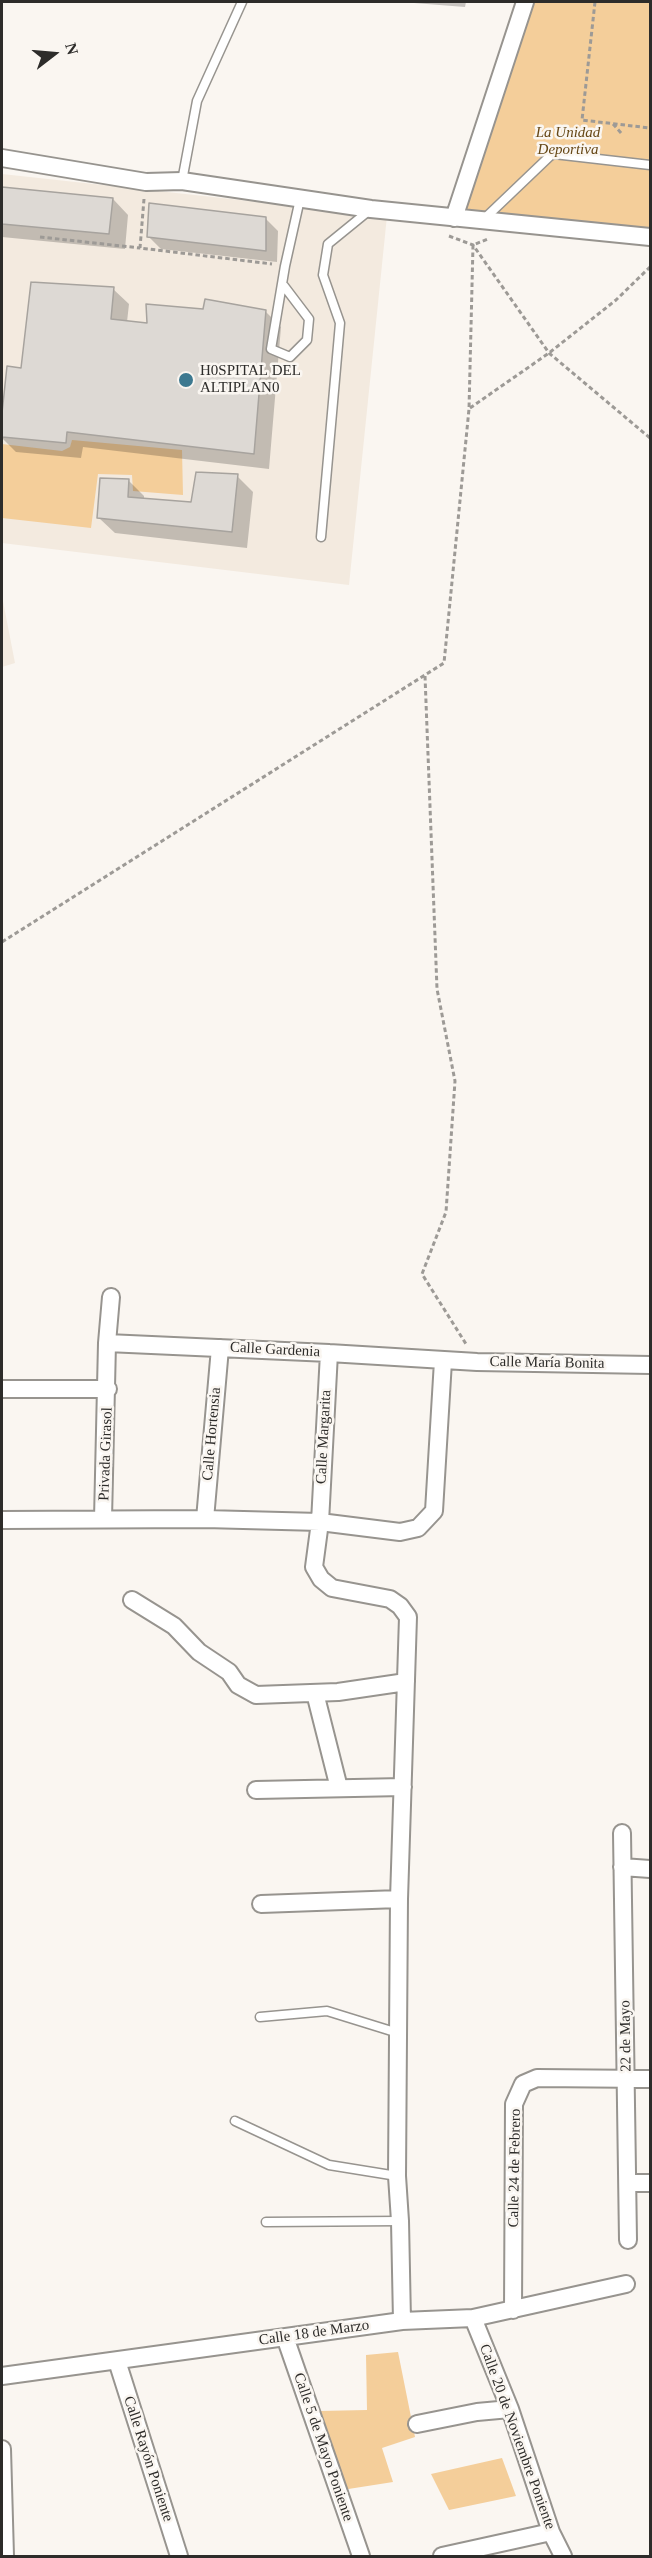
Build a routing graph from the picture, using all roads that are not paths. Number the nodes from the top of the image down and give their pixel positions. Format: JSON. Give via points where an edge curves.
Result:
{"nodes":[{"id":1,"x":242,"y":2,"type":"edge"},
{"id":2,"x":525,"y":2,"type":"edge"},
{"id":3,"x":2,"y":158,"type":"edge"},
{"id":4,"x":651,"y":165,"type":"edge"},
{"id":5,"x":182,"y":180,"type":"junction"},
{"id":6,"x":300,"y":199,"type":"junction"},
{"id":7,"x":371,"y":209,"type":"junction"},
{"id":8,"x":454,"y":218,"type":"junction"},
{"id":9,"x":483,"y":220,"type":"junction"},
{"id":10,"x":651,"y":237,"type":"edge"},
{"id":11,"x":284,"y":286,"type":"junction"},
{"id":12,"x":321,"y":537,"type":"dead end"},
{"id":13,"x":111,"y":1297,"type":"dead end"},
{"id":14,"x":107,"y":1343,"type":"junction"},
{"id":15,"x":220,"y":1348,"type":"junction"},
{"id":16,"x":329,"y":1353,"type":"junction"},
{"id":17,"x":443,"y":1361,"type":"junction"},
{"id":18,"x":651,"y":1365,"type":"edge"},
{"id":19,"x":2,"y":1389,"type":"edge"},
{"id":20,"x":108,"y":1389,"type":"junction"},
{"id":21,"x":205,"y":1519,"type":"junction"},
{"id":22,"x":2,"y":1520,"type":"edge"},
{"id":23,"x":104,"y":1520,"type":"junction"},
{"id":24,"x":320,"y":1522,"type":"junction"},
{"id":25,"x":132,"y":1600,"type":"dead end"},
{"id":26,"x":406,"y":1682,"type":"junction"},
{"id":27,"x":315,"y":1693,"type":"junction"},
{"id":28,"x":403,"y":1787,"type":"junction"},
{"id":29,"x":339,"y":1788,"type":"junction"},
{"id":30,"x":256,"y":1790,"type":"dead end"},
{"id":31,"x":622,"y":1833,"type":"dead end"},
{"id":32,"x":622,"y":1868,"type":"junction"},
{"id":33,"x":651,"y":1869,"type":"edge"},
{"id":34,"x":399,"y":1899,"type":"junction"},
{"id":35,"x":261,"y":1904,"type":"dead end"},
{"id":36,"x":260,"y":2017,"type":"dead end"},
{"id":37,"x":399,"y":2033,"type":"junction"},
{"id":38,"x":651,"y":2079,"type":"edge"},
{"id":39,"x":627,"y":2080,"type":"junction"},
{"id":40,"x":235,"y":2121,"type":"dead end"},
{"id":41,"x":397,"y":2176,"type":"junction"},
{"id":42,"x":629,"y":2183,"type":"junction"},
{"id":43,"x":651,"y":2183,"type":"edge"},
{"id":44,"x":400,"y":2221,"type":"junction"},
{"id":45,"x":266,"y":2222,"type":"dead end"},
{"id":46,"x":628,"y":2240,"type":"dead end"},
{"id":47,"x":626,"y":2284,"type":"dead end"},
{"id":48,"x":513,"y":2310,"type":"junction"},
{"id":49,"x":473,"y":2318,"type":"junction"},
{"id":50,"x":402,"y":2321,"type":"junction"},
{"id":51,"x":285,"y":2337,"type":"junction"},
{"id":52,"x":117,"y":2361,"type":"junction"},
{"id":53,"x":2,"y":2376,"type":"edge"},
{"id":54,"x":510,"y":2409,"type":"junction"},
{"id":55,"x":417,"y":2424,"type":"dead end"},
{"id":56,"x":2,"y":2449,"type":"edge"},
{"id":57,"x":551,"y":2532,"type":"junction"},
{"id":58,"x":5,"y":2556,"type":"edge"},
{"id":59,"x":179,"y":2556,"type":"edge"},
{"id":60,"x":361,"y":2556,"type":"edge"},
{"id":61,"x":442,"y":2556,"type":"edge"},
{"id":62,"x":563,"y":2556,"type":"edge"}],
"edges":[{"from":1,"to":5,"type":"lane","via":[[197,100]]},
{"from":2,"to":8,"type":"street"},
{"from":3,"to":5,"type":"street","via":[[146,182]]},
{"from":4,"to":9,"type":"lane","via":[[554,154]]},
{"from":5,"to":6,"type":"street"},
{"from":6,"to":7,"type":"street"},
{"from":6,"to":11,"type":"lane"},
{"from":7,"to":8,"type":"street"},
{"from":7,"to":12,"type":"lane","via":[[328,244],[323,275],[340,323]]},
{"from":8,"to":9,"type":"street"},
{"from":9,"to":10,"type":"street"},
{"from":11,"to":11,"type":"lane","via":[[309,319],[307,340],[290,357],[271,349]]},
{"from":13,"to":14,"type":"street","name":"Privada Girasol"},
{"from":14,"to":15,"type":"street","name":"Calle Gardenia"},
{"from":14,"to":20,"type":"street","name":"Privada Girasol"},
{"from":15,"to":16,"type":"street","name":"Calle Gardenia"},
{"from":15,"to":21,"type":"street","name":"Calle Hortensia"},
{"from":16,"to":17,"type":"street","name":"Calle Gardenia"},
{"from":16,"to":24,"type":"street","name":"Calle Margarita"},
{"from":17,"to":18,"type":"street","name":"Calle María Bonita"},
{"from":17,"to":24,"type":"street","via":[[434,1511],[418,1528],[400,1532]]},
{"from":19,"to":20,"type":"street"},
{"from":20,"to":23,"type":"street","name":"Privada Girasol"},
{"from":21,"to":23,"type":"street"},
{"from":21,"to":24,"type":"street"},
{"from":22,"to":23,"type":"street"},
{"from":24,"to":26,"type":"street","name":"Calle Margarita","via":[[314,1567],[321,1579],[332,1588],[390,1599],[408,1617]]},
{"from":25,"to":27,"type":"street","via":[[174,1626],[199,1652],[229,1672],[238,1685],[256,1695]]},
{"from":26,"to":27,"type":"street"},
{"from":26,"to":28,"type":"street","name":"Calle Margarita"},
{"from":27,"to":29,"type":"street"},
{"from":28,"to":29,"type":"street"},
{"from":28,"to":34,"type":"street","name":"Calle Margarita"},
{"from":29,"to":30,"type":"street"},
{"from":31,"to":32,"type":"street","name":"22 de Mayo"},
{"from":32,"to":33,"type":"street"},
{"from":32,"to":39,"type":"street","name":"22 de Mayo"},
{"from":34,"to":35,"type":"street"},
{"from":34,"to":37,"type":"street","name":"Calle Margarita"},
{"from":36,"to":37,"type":"lane","via":[[327,2012]]},
{"from":37,"to":41,"type":"street","name":"Calle Margarita"},
{"from":38,"to":39,"type":"street","name":"Calle 24 de Febrero"},
{"from":39,"to":42,"type":"street","name":"22 de Mayo"},
{"from":39,"to":48,"type":"street","name":"Calle 24 de Febrero","via":[[537,2078],[523,2084],[514,2104]]},
{"from":40,"to":41,"type":"lane","via":[[329,2165]]},
{"from":41,"to":44,"type":"street","name":"Calle Margarita"},
{"from":42,"to":43,"type":"street"},
{"from":42,"to":46,"type":"street","name":"22 de Mayo"},
{"from":44,"to":45,"type":"lane"},
{"from":44,"to":50,"type":"street","name":"Calle Margarita"},
{"from":47,"to":48,"type":"street","name":"Calle 18 de Marzo"},
{"from":48,"to":49,"type":"street","name":"Calle 18 de Marzo"},
{"from":49,"to":50,"type":"street","name":"Calle 18 de Marzo"},
{"from":49,"to":54,"type":"street","name":"Calle 20 de Noviembre Poniente"},
{"from":50,"to":51,"type":"street","name":"Calle 18 de Marzo"},
{"from":51,"to":52,"type":"street","name":"Calle 18 de Marzo"},
{"from":51,"to":60,"type":"street","name":"Calle 5 de Mayo Poniente"},
{"from":52,"to":53,"type":"street","name":"Calle 18 de Marzo"},
{"from":52,"to":59,"type":"street","name":"Calle Rayón Poniente"},
{"from":54,"to":55,"type":"street"},
{"from":54,"to":57,"type":"street","name":"Calle 20 de Noviembre Poniente"},
{"from":56,"to":58,"type":"street"},
{"from":57,"to":61,"type":"street"},
{"from":57,"to":62,"type":"street","name":"Calle 20 de Noviembre Poniente"}]}
